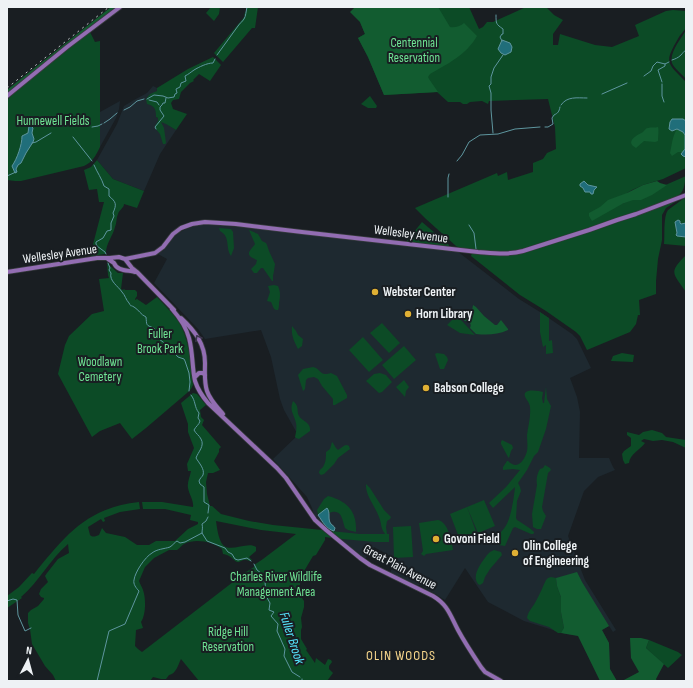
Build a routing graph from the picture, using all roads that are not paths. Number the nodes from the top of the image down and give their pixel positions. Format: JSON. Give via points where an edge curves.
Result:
{"nodes":[{"id":1,"x":120,"y":7,"type":"edge"},
{"id":2,"x":7,"y":96,"type":"edge"},
{"id":3,"x":686,"y":195,"type":"edge"},
{"id":4,"x":136,"y":256,"type":"junction"},
{"id":5,"x":105,"y":258,"type":"junction"},
{"id":6,"x":116,"y":258,"type":"junction"},
{"id":7,"x":125,"y":259,"type":"junction"},
{"id":8,"x":114,"y":263,"type":"junction"},
{"id":9,"x":128,"y":264,"type":"junction"},
{"id":10,"x":122,"y":269,"type":"junction"},
{"id":11,"x":7,"y":272,"type":"edge"},
{"id":12,"x":139,"y":274,"type":"junction"},
{"id":13,"x":172,"y":309,"type":"junction"},
{"id":14,"x":195,"y":376,"type":"junction"},
{"id":15,"x":205,"y":376,"type":"junction"},
{"id":16,"x":207,"y":392,"type":"junction"},
{"id":17,"x":201,"y":395,"type":"junction"},
{"id":18,"x":232,"y":425,"type":"junction"},
{"id":19,"x":500,"y":681,"type":"edge"}],
"edges":[{"from":1,"to":2,"type":"main road"},
{"from":3,"to":4,"type":"main road","name":"Wellesley Avenue","via":[[582,233],[511,253],[470,251],[205,222],[179,229],[164,246],[150,255]]},
{"from":4,"to":7,"type":"main road","name":"Wellesley Avenue"},
{"from":4,"to":9,"type":"main road"},
{"from":5,"to":6,"type":"main road","name":"Wellesley Avenue"},
{"from":5,"to":8,"type":"main road"},
{"from":5,"to":11,"type":"main road","name":"Wellesley Avenue"},
{"from":6,"to":7,"type":"main road"},
{"from":6,"to":8,"type":"main road"},
{"from":7,"to":9,"type":"main road"},
{"from":8,"to":10,"type":"main road"},
{"from":9,"to":10,"type":"main road"},
{"from":9,"to":12,"type":"main road","name":"Great Plain Avenue"},
{"from":10,"to":12,"type":"main road"},
{"from":12,"to":13,"type":"main road","name":"Great Plain Avenue"},
{"from":13,"to":14,"type":"main road","name":"Great Plain Avenue","via":[[183,323],[189,337]]},
{"from":15,"to":13,"type":"main road","name":"Great Plain Avenue","one_way":true,"via":[[204,354],[199,338]]},
{"from":14,"to":15,"type":"main road","via":[[200,373]]},
{"from":14,"to":17,"type":"main road","name":"Great Plain Avenue"},
{"from":15,"to":16,"type":"main road","name":"Great Plain Avenue"},
{"from":16,"to":17,"type":"main road"},
{"from":16,"to":18,"type":"main road","name":"Great Plain Avenue"},
{"from":17,"to":18,"type":"main road","name":"Great Plain Avenue"},
{"from":18,"to":19,"type":"main road","name":"Great Plain Avenue","via":[[280,471],[315,520],[326,530],[370,565],[442,602],[481,667]]}]}
